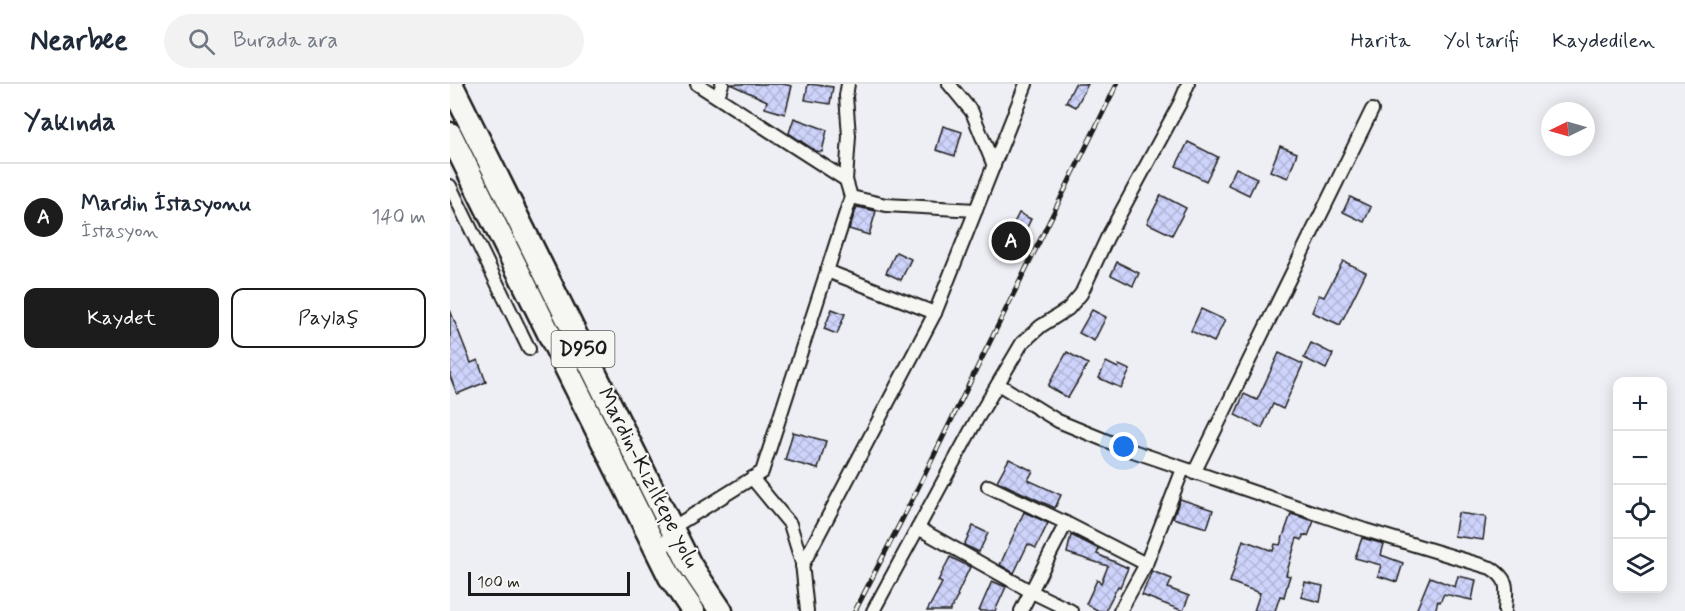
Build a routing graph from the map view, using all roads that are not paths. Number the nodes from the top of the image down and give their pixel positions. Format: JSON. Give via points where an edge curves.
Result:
{"nodes":[{"id":1,"x":451,"y":84,"type":"edge"},
{"id":2,"x":697,"y":84,"type":"edge"},
{"id":3,"x":722,"y":84,"type":"edge"},
{"id":4,"x":848,"y":84,"type":"edge"},
{"id":5,"x":949,"y":84,"type":"edge"},
{"id":6,"x":1026,"y":84,"type":"edge"},
{"id":7,"x":1188,"y":84,"type":"edge"},
{"id":8,"x":718,"y":97,"type":"junction"},
{"id":9,"x":1372,"y":110,"type":"dead end"},
{"id":10,"x":450,"y":134,"type":"edge"},
{"id":11,"x":994,"y":166,"type":"junction"},
{"id":12,"x":846,"y":180,"type":"junction"},
{"id":13,"x":450,"y":186,"type":"edge"},
{"id":14,"x":851,"y":197,"type":"junction"},
{"id":15,"x":976,"y":210,"type":"junction"},
{"id":16,"x":827,"y":270,"type":"junction"},
{"id":17,"x":935,"y":313,"type":"junction"},
{"id":18,"x":529,"y":349,"type":"dead end"},
{"id":19,"x":998,"y":384,"type":"junction"},
{"id":20,"x":1189,"y":471,"type":"junction"},
{"id":21,"x":752,"y":478,"type":"junction"},
{"id":22,"x":988,"y":486,"type":"dead end"},
{"id":23,"x":1066,"y":523,"type":"junction"},
{"id":24,"x":672,"y":528,"type":"junction"},
{"id":25,"x":918,"y":528,"type":"junction"},
{"id":26,"x":660,"y":557,"type":"junction"},
{"id":27,"x":1146,"y":564,"type":"junction"},
{"id":28,"x":802,"y":566,"type":"junction"},
{"id":29,"x":1032,"y":592,"type":"junction"},
{"id":30,"x":693,"y":611,"type":"edge"},
{"id":31,"x":721,"y":611,"type":"edge"},
{"id":32,"x":807,"y":611,"type":"edge"},
{"id":33,"x":873,"y":611,"type":"edge"},
{"id":34,"x":1022,"y":611,"type":"edge"},
{"id":35,"x":1071,"y":611,"type":"edge"},
{"id":36,"x":1120,"y":611,"type":"edge"},
{"id":37,"x":1505,"y":611,"type":"edge"}],
"edges":[{"from":1,"to":24,"type":"highway","name":"Mardin-Kızıltepe yolu","number":"D950"},
{"from":2,"to":8,"type":"street"},
{"from":3,"to":8,"type":"street"},
{"from":4,"to":12,"type":"street"},
{"from":5,"to":11,"type":"street","via":[[972,112]]},
{"from":6,"to":11,"type":"street"},
{"from":7,"to":19,"type":"street","via":[[1081,294],[1068,309],[1022,343]]},
{"from":8,"to":12,"type":"street"},
{"from":9,"to":20,"type":"street"},
{"from":10,"to":26,"type":"highway","name":"Mardin-Kızıltepe yolu","number":"D950"},
{"from":11,"to":15,"type":"street"},
{"from":12,"to":14,"type":"street"},
{"from":13,"to":18,"type":"street"},
{"from":14,"to":15,"type":"street","via":[[886,205]]},
{"from":14,"to":16,"type":"street"},
{"from":15,"to":17,"type":"street"},
{"from":16,"to":17,"type":"street"},
{"from":16,"to":21,"type":"street","via":[[762,472]]},
{"from":17,"to":28,"type":"street"},
{"from":19,"to":20,"type":"street","via":[[1058,421]]},
{"from":19,"to":25,"type":"street"},
{"from":20,"to":27,"type":"street"},
{"from":20,"to":37,"type":"street","via":[[1491,568],[1507,582]]},
{"from":21,"to":24,"type":"street"},
{"from":21,"to":28,"type":"street","via":[[790,524]]},
{"from":22,"to":23,"type":"street"},
{"from":23,"to":27,"type":"street"},
{"from":23,"to":29,"type":"street"},
{"from":24,"to":26,"type":"street"},
{"from":24,"to":31,"type":"highway","name":"Mardin-Kızıltepe yolu","number":"D950","via":[[690,565]]},
{"from":25,"to":29,"type":"street"},
{"from":25,"to":33,"type":"street"},
{"from":26,"to":30,"type":"highway","name":"Mardin-Kızıltepe yolu","number":"D950"},
{"from":27,"to":36,"type":"street"},
{"from":28,"to":32,"type":"street"},
{"from":29,"to":34,"type":"street"},
{"from":29,"to":35,"type":"street"}]}
